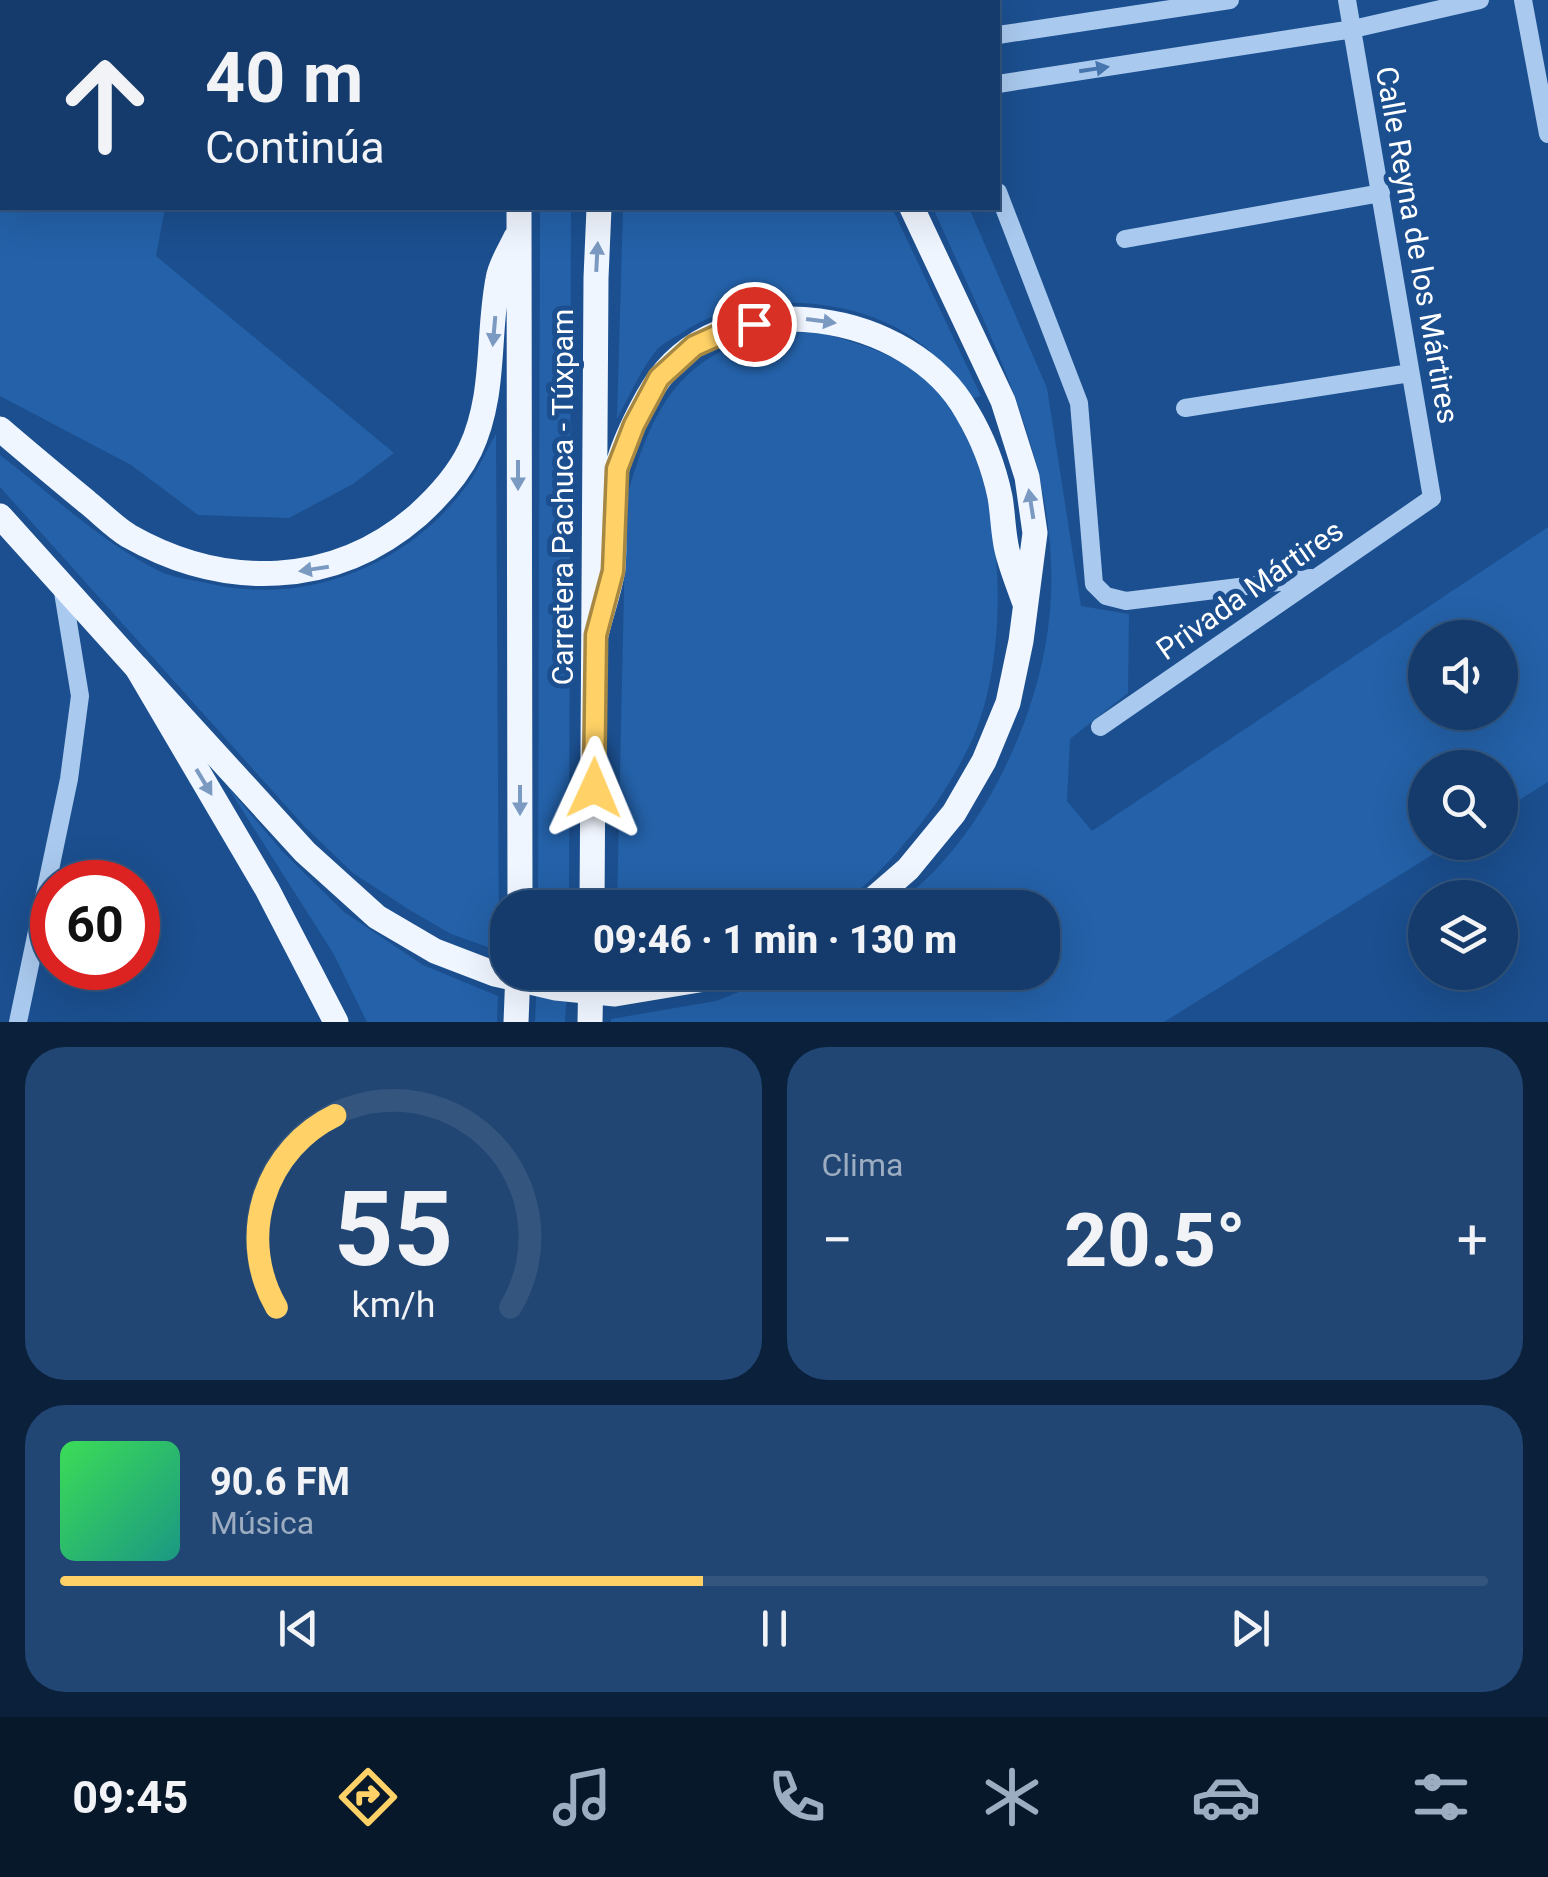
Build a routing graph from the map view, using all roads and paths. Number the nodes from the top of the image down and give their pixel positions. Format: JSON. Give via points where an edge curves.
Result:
{"nodes":[{"id":1,"x":1230,"y":0,"type":"edge"},
{"id":2,"x":1347,"y":0,"type":"edge"},
{"id":3,"x":1480,"y":0,"type":"edge"},
{"id":4,"x":1524,"y":0,"type":"edge"},
{"id":5,"x":1353,"y":29,"type":"junction"},
{"id":6,"x":1000,"y":35,"type":"edge"},
{"id":7,"x":1000,"y":84,"type":"edge"},
{"id":8,"x":1548,"y":134,"type":"edge"},
{"id":9,"x":1381,"y":193,"type":"junction"},
{"id":10,"x":1000,"y":197,"type":"edge"},
{"id":11,"x":519,"y":210,"type":"edge"},
{"id":12,"x":599,"y":210,"type":"edge"},
{"id":13,"x":913,"y":210,"type":"edge"},
{"id":14,"x":516,"y":238,"type":"junction"},
{"id":15,"x":1124,"y":239,"type":"dead end"},
{"id":16,"x":1410,"y":373,"type":"junction"},
{"id":17,"x":1185,"y":408,"type":"dead end"},
{"id":18,"x":0,"y":429,"type":"edge"},
{"id":19,"x":1432,"y":498,"type":"joint"},
{"id":20,"x":0,"y":516,"type":"edge"},
{"id":21,"x":1317,"y":578,"type":"junction"},
{"id":22,"x":62,"y":586,"type":"junction"},
{"id":23,"x":1024,"y":600,"type":"junction"},
{"id":24,"x":596,"y":635,"type":"junction"},
{"id":25,"x":137,"y":668,"type":"junction"},
{"id":26,"x":1100,"y":727,"type":"dead end"},
{"id":27,"x":520,"y":890,"type":"edge"},
{"id":28,"x":592,"y":890,"type":"edge"},
{"id":29,"x":884,"y":890,"type":"edge"},
{"id":30,"x":490,"y":972,"type":"edge"},
{"id":31,"x":517,"y":990,"type":"edge"},
{"id":32,"x":576,"y":990,"type":"edge"},
{"id":33,"x":591,"y":990,"type":"edge"},
{"id":34,"x":649,"y":990,"type":"edge"},
{"id":35,"x":18,"y":1022,"type":"edge"},
{"id":36,"x":336,"y":1022,"type":"edge"},
{"id":37,"x":516,"y":1022,"type":"edge"},
{"id":38,"x":590,"y":1022,"type":"edge"}],
"edges":[{"from":1,"to":6,"type":"street"},
{"from":2,"to":5,"type":"street","name":"Calle Reyna de los Mártires"},
{"from":3,"to":5,"type":"street"},
{"from":4,"to":8,"type":"street"},
{"from":7,"to":5,"type":"street","one_way":true},
{"from":5,"to":9,"type":"street","name":"Calle Reyna de los Mártires"},
{"from":9,"to":15,"type":"street"},
{"from":9,"to":16,"type":"street","name":"Calle Reyna de los Mártires"},
{"from":10,"to":21,"type":"street","via":[[1079,403],[1094,584],[1126,601]]},
{"from":11,"to":14,"type":"main road","name":"Carretera Pachuca - Túxpam"},
{"from":24,"to":12,"type":"main road","name":"Carretera Pachuca - Túxpam","one_way":true},
{"from":23,"to":13,"type":"main road","one_way":true,"via":[[1035,533],[1026,477],[1003,402]]},
{"from":14,"to":18,"type":"main road","one_way":true,"via":[[498,276],[490,375],[470,450],[452,480],[405,526],[333,566],[259,573],[173,558],[125,534]]},
{"from":14,"to":27,"type":"main road","name":"Carretera Pachuca - Túxpam","one_way":true},
{"from":16,"to":17,"type":"street"},
{"from":16,"to":19,"type":"street","name":"Calle Reyna de los Mártires"},
{"from":19,"to":21,"type":"street","name":"Privada Mártires"},
{"from":20,"to":22,"type":"main road"},
{"from":21,"to":26,"type":"street","name":"Privada Mártires"},
{"from":22,"to":25,"type":"main road"},
{"from":22,"to":35,"type":"street","via":[[80,696]]},
{"from":24,"to":23,"type":"main road","one_way":true,"via":[[613,571],[617,469],[659,378],[694,346],[774,319],[860,329],[899,345],[934,371],[966,408],[985,448]]},
{"from":23,"to":29,"type":"main road","via":[[1008,702],[984,761],[954,813]]},
{"from":24,"to":28,"type":"main road","name":"Carretera Pachuca - Túxpam"},
{"from":25,"to":30,"type":"main road","bridge":true,"via":[[305,852],[378,916]]},
{"from":25,"to":36,"type":"main road","one_way":true,"via":[[267,889]]},
{"from":31,"to":37,"type":"main road"},
{"from":32,"to":34,"type":"main road","bridge":true},
{"from":33,"to":38,"type":"main road"}]}
